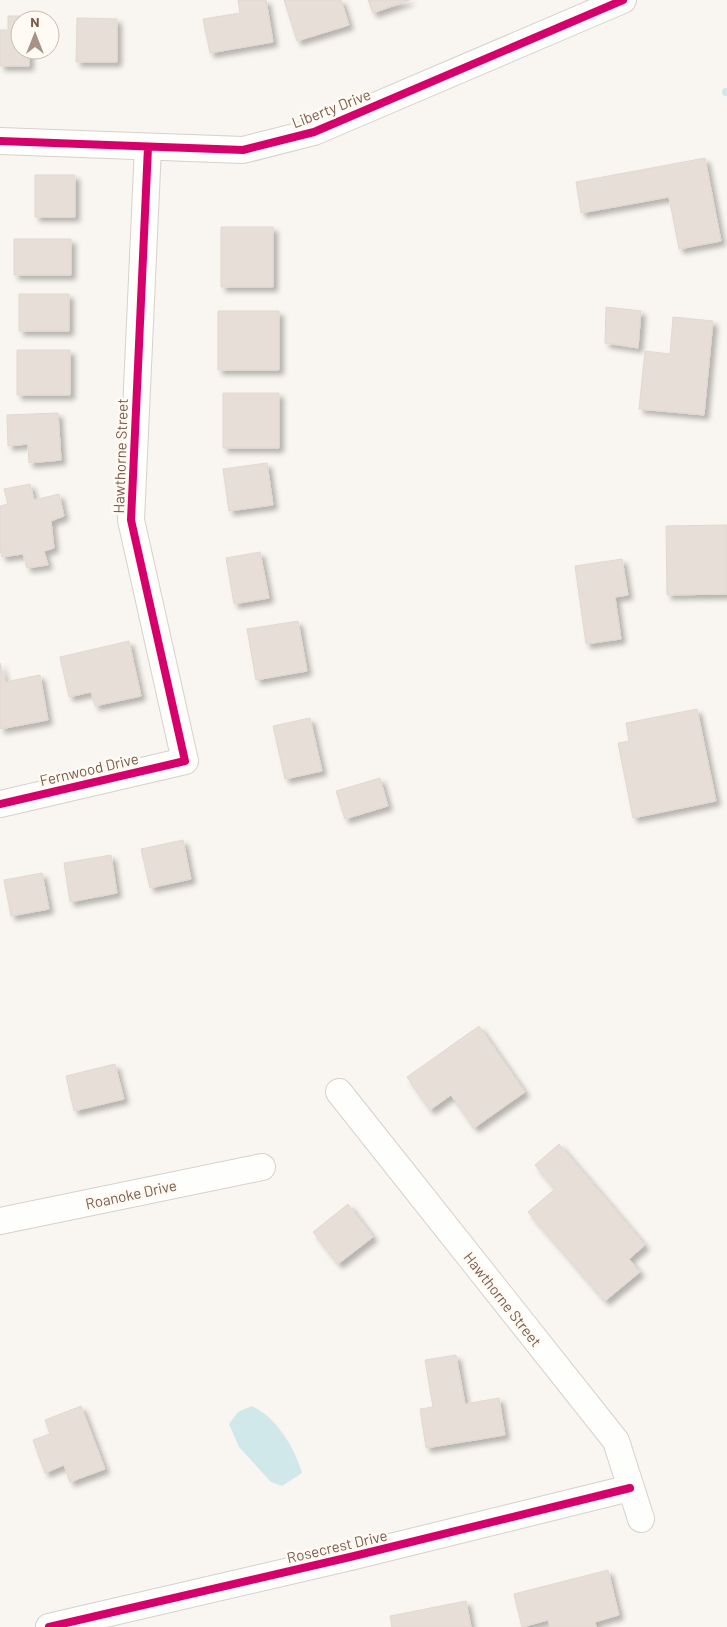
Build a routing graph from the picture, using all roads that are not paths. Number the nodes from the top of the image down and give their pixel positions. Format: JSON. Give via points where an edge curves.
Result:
{"nodes":[{"id":1,"x":623,"y":0,"type":"edge"},
{"id":2,"x":0,"y":141,"type":"edge"},
{"id":3,"x":148,"y":147,"type":"junction"},
{"id":4,"x":185,"y":761,"type":"joint"},
{"id":5,"x":0,"y":804,"type":"edge"},
{"id":6,"x":339,"y":1092,"type":"dead end"},
{"id":7,"x":262,"y":1167,"type":"dead end"},
{"id":8,"x":0,"y":1221,"type":"edge"},
{"id":9,"x":630,"y":1488,"type":"junction"},
{"id":10,"x":641,"y":1519,"type":"dead end"},
{"id":11,"x":49,"y":1627,"type":"edge"}],
"edges":[{"from":1,"to":3,"type":"street","name":"Liberty Drive","via":[[314,132],[243,150]]},
{"from":2,"to":3,"type":"street","name":"Liberty Drive"},
{"from":3,"to":4,"type":"street","name":"Hawthorne Street","via":[[131,520]]},
{"from":4,"to":5,"type":"street","name":"Fernwood Drive"},
{"from":6,"to":9,"type":"street","name":"Hawthorne Street","via":[[616,1441]]},
{"from":7,"to":8,"type":"street","name":"Roanoke Drive"},
{"from":9,"to":10,"type":"street","name":"Hawthorne Street"},
{"from":9,"to":11,"type":"street","name":"Rosecrest Drive"}]}
